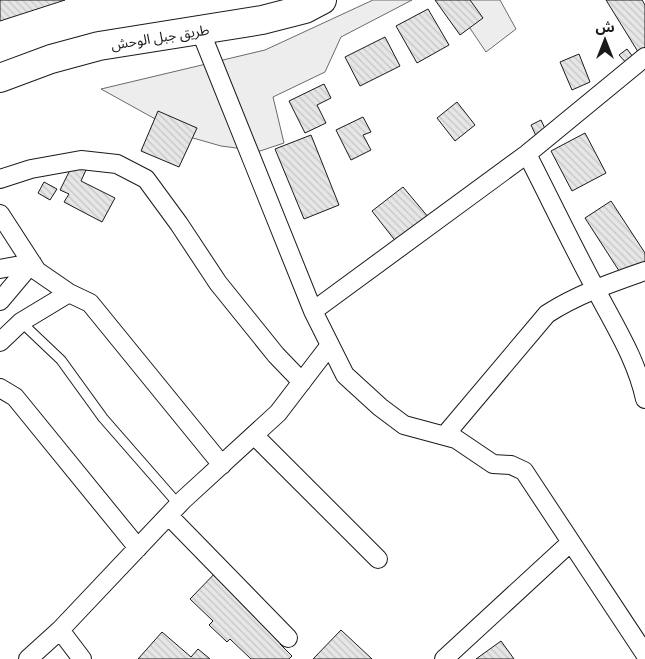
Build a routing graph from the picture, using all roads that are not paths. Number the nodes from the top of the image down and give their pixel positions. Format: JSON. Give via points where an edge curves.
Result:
{"nodes":[{"id":1,"x":322,"y":0,"type":"edge"},
{"id":2,"x":200,"y":30,"type":"junction"},
{"id":3,"x":645,"y":57,"type":"edge"},
{"id":4,"x":0,"y":78,"type":"edge"},
{"id":5,"x":528,"y":154,"type":"junction"},
{"id":6,"x":0,"y":179,"type":"edge"},
{"id":7,"x":0,"y":214,"type":"edge"},
{"id":8,"x":32,"y":262,"type":"junction"},
{"id":9,"x":0,"y":269,"type":"edge"},
{"id":10,"x":645,"y":271,"type":"edge"},
{"id":11,"x":595,"y":288,"type":"junction"},
{"id":12,"x":69,"y":293,"type":"junction"},
{"id":13,"x":0,"y":301,"type":"edge"},
{"id":14,"x":313,"y":311,"type":"junction"},
{"id":15,"x":21,"y":322,"type":"junction"},
{"id":16,"x":0,"y":342,"type":"edge"},
{"id":17,"x":330,"y":344,"type":"junction"},
{"id":18,"x":302,"y":382,"type":"junction"},
{"id":19,"x":0,"y":388,"type":"edge"},
{"id":20,"x":645,"y":399,"type":"edge"},
{"id":21,"x":254,"y":435,"type":"junction"},
{"id":22,"x":445,"y":435,"type":"junction"},
{"id":23,"x":222,"y":465,"type":"junction"},
{"id":24,"x":174,"y":510,"type":"junction"},
{"id":25,"x":571,"y":542,"type":"junction"},
{"id":26,"x":138,"y":548,"type":"junction"},
{"id":27,"x":378,"y":559,"type":"dead end"},
{"id":28,"x":60,"y":630,"type":"junction"},
{"id":29,"x":288,"y":638,"type":"dead end"},
{"id":30,"x":645,"y":654,"type":"edge"},
{"id":31,"x":28,"y":659,"type":"edge"},
{"id":32,"x":82,"y":659,"type":"edge"},
{"id":33,"x":444,"y":659,"type":"edge"}],
"edges":[{"from":1,"to":2,"type":"main road","name":"طريق جبل الوحش","via":[[262,20]]},
{"from":2,"to":4,"type":"main road","name":"طريق جبل الوحش","via":[[99,46]]},
{"from":2,"to":14,"type":"street"},
{"from":3,"to":5,"type":"street"},
{"from":5,"to":11,"type":"street"},
{"from":5,"to":14,"type":"street"},
{"from":6,"to":18,"type":"street","via":[[81,160],[118,164],[146,179],[218,283]]},
{"from":7,"to":8,"type":"street"},
{"from":8,"to":9,"type":"street"},
{"from":8,"to":12,"type":"street","via":[[37,270]]},
{"from":8,"to":13,"type":"street"},
{"from":10,"to":11,"type":"street"},
{"from":11,"to":20,"type":"street","via":[[630,353]]},
{"from":11,"to":22,"type":"street","via":[[547,314]]},
{"from":12,"to":15,"type":"street"},
{"from":12,"to":23,"type":"street","via":[[90,303]]},
{"from":14,"to":17,"type":"street"},
{"from":15,"to":16,"type":"street"},
{"from":15,"to":24,"type":"lane","via":[[61,360]]},
{"from":17,"to":18,"type":"street"},
{"from":17,"to":22,"type":"street","via":[[345,375],[404,425]]},
{"from":18,"to":21,"type":"street","via":[[278,413]]},
{"from":19,"to":26,"type":"street","via":[[14,397]]},
{"from":21,"to":23,"type":"street"},
{"from":21,"to":27,"type":"street"},
{"from":22,"to":25,"type":"street","via":[[493,464],[510,465],[524,471]]},
{"from":23,"to":24,"type":"street"},
{"from":24,"to":26,"type":"street"},
{"from":24,"to":29,"type":"street"},
{"from":25,"to":30,"type":"street"},
{"from":25,"to":33,"type":"street"},
{"from":26,"to":28,"type":"street"},
{"from":28,"to":31,"type":"street"},
{"from":28,"to":32,"type":"street"}]}
